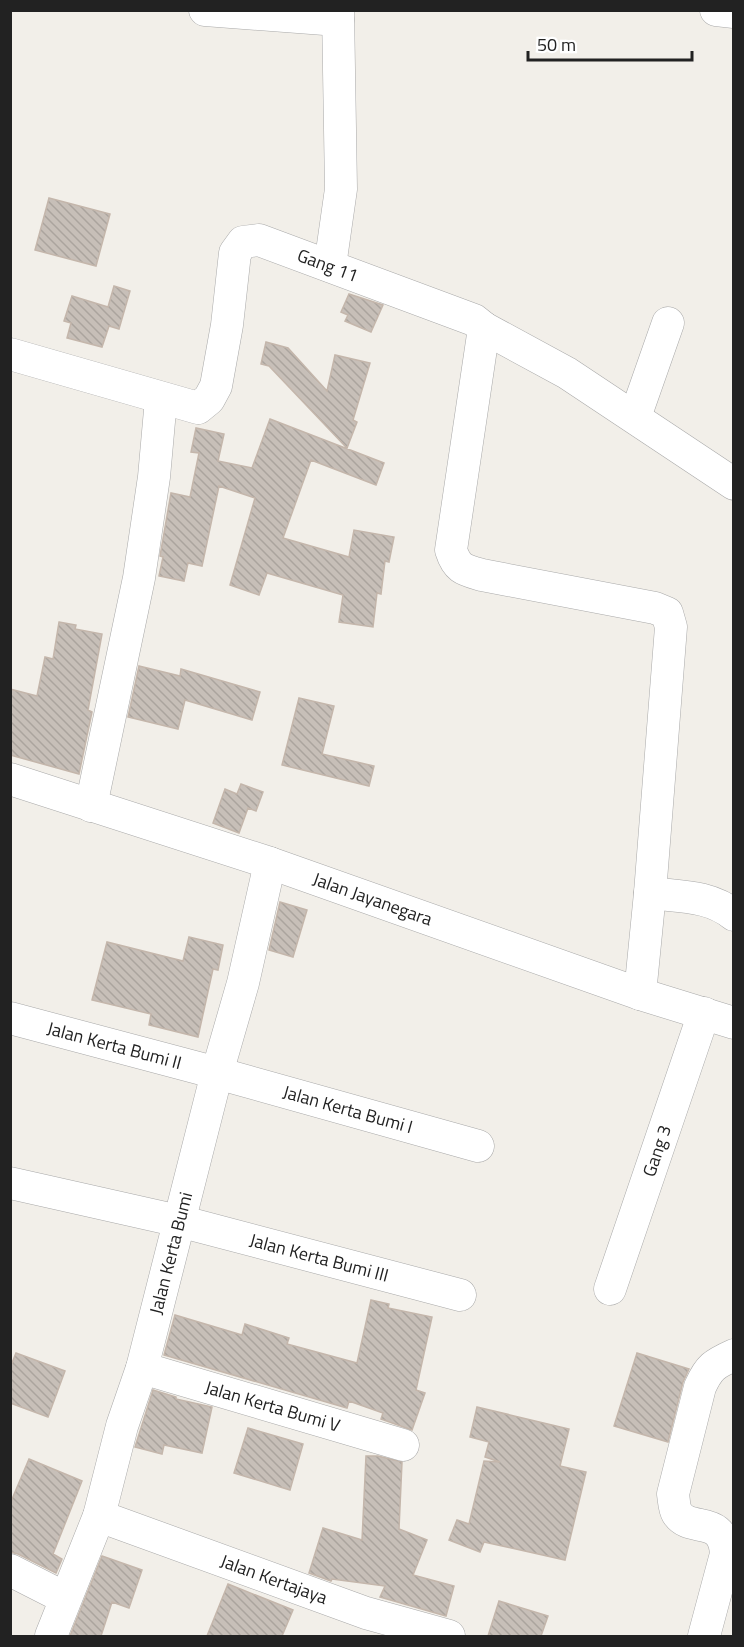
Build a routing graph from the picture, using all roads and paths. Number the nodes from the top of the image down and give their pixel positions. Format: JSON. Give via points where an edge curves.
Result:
{"nodes":[{"id":1,"x":205,"y":10,"type":"edge"},
{"id":2,"x":716,"y":10,"type":"edge"},
{"id":3,"x":734,"y":12,"type":"edge"},
{"id":4,"x":338,"y":15,"type":"edge"},
{"id":5,"x":330,"y":266,"type":"junction"},
{"id":6,"x":668,"y":323,"type":"dead end"},
{"id":7,"x":484,"y":328,"type":"junction"},
{"id":8,"x":10,"y":354,"type":"edge"},
{"id":9,"x":161,"y":399,"type":"junction"},
{"id":10,"x":635,"y":417,"type":"junction"},
{"id":11,"x":734,"y":484,"type":"edge"},
{"id":12,"x":10,"y":778,"type":"edge"},
{"id":13,"x":91,"y":806,"type":"junction"},
{"id":14,"x":270,"y":863,"type":"junction"},
{"id":15,"x":651,"y":893,"type":"junction"},
{"id":16,"x":734,"y":915,"type":"edge"},
{"id":17,"x":640,"y":994,"type":"junction"},
{"id":18,"x":704,"y":1013,"type":"junction"},
{"id":19,"x":10,"y":1018,"type":"edge"},
{"id":20,"x":734,"y":1023,"type":"edge"},
{"id":21,"x":217,"y":1073,"type":"junction"},
{"id":22,"x":478,"y":1146,"type":"dead end"},
{"id":23,"x":10,"y":1183,"type":"edge"},
{"id":24,"x":179,"y":1221,"type":"junction"},
{"id":25,"x":610,"y":1289,"type":"dead end"},
{"id":26,"x":460,"y":1295,"type":"dead end"},
{"id":27,"x":734,"y":1355,"type":"edge"},
{"id":28,"x":142,"y":1368,"type":"junction"},
{"id":29,"x":404,"y":1445,"type":"dead end"},
{"id":30,"x":99,"y":1516,"type":"junction"},
{"id":31,"x":10,"y":1570,"type":"edge"},
{"id":32,"x":65,"y":1598,"type":"junction"},
{"id":33,"x":362,"y":1625,"type":"edge"},
{"id":34,"x":51,"y":1636,"type":"edge"},
{"id":35,"x":449,"y":1636,"type":"edge"},
{"id":36,"x":704,"y":1636,"type":"edge"}],
"edges":[{"from":1,"to":4,"type":"street"},
{"from":2,"to":3,"type":"street"},
{"from":4,"to":5,"type":"street","via":[[341,189]]},
{"from":5,"to":7,"type":"street","name":"Gang 11","via":[[474,320]]},
{"from":5,"to":9,"type":"street","name":"Gang 11","via":[[259,240],[243,242],[235,253],[216,386],[198,408]]},
{"from":6,"to":10,"type":"street"},
{"from":7,"to":10,"type":"street","name":"Gang 11","via":[[567,373]]},
{"from":7,"to":15,"type":"street","via":[[451,550],[454,561],[461,568],[482,575],[655,608],[667,613],[670,619]]},
{"from":8,"to":9,"type":"street","name":"Gang 11"},
{"from":9,"to":13,"type":"street","via":[[139,578]]},
{"from":10,"to":11,"type":"street","name":"Gang 11"},
{"from":12,"to":13,"type":"street","name":"Jalan Jayanegara"},
{"from":13,"to":14,"type":"street","name":"Jalan Jayanegara"},
{"from":14,"to":17,"type":"street","name":"Jalan Jayanegara"},
{"from":14,"to":21,"type":"street","name":"Jalan Kerta Bumi","via":[[243,983]]},
{"from":15,"to":16,"type":"street","via":[[703,898]]},
{"from":15,"to":17,"type":"street"},
{"from":17,"to":18,"type":"street","name":"Jalan Jayanegara"},
{"from":18,"to":20,"type":"street","name":"Jalan Jayanegara"},
{"from":18,"to":25,"type":"street","name":"Gang 3"},
{"from":19,"to":21,"type":"street","name":"Jalan Kerta Bumi II"},
{"from":21,"to":22,"type":"street","name":"Jalan Kerta Bumi I"},
{"from":21,"to":24,"type":"street","name":"Jalan Kerta Bumi"},
{"from":23,"to":24,"type":"street","name":"Jalan Kerta Bumi III"},
{"from":24,"to":26,"type":"street","name":"Jalan Kerta Bumi III"},
{"from":24,"to":28,"type":"street","name":"Jalan Kerta Bumi"},
{"from":27,"to":36,"type":"street","via":[[715,1363],[706,1373],[673,1494],[681,1518],[718,1532],[725,1544],[726,1554]]},
{"from":28,"to":29,"type":"street","name":"Jalan Kerta Bumi V"},
{"from":28,"to":30,"type":"street","name":"Jalan Kerta Bumi","via":[[122,1426]]},
{"from":30,"to":32,"type":"street","name":"Jalan Kerta Bumi"},
{"from":30,"to":33,"type":"street","name":"Jalan Kertajaya"},
{"from":31,"to":32,"type":"street"},
{"from":32,"to":34,"type":"street","name":"Jalan Kerta Bumi"},
{"from":33,"to":35,"type":"street","name":"Jalan Kertajaya"}]}
